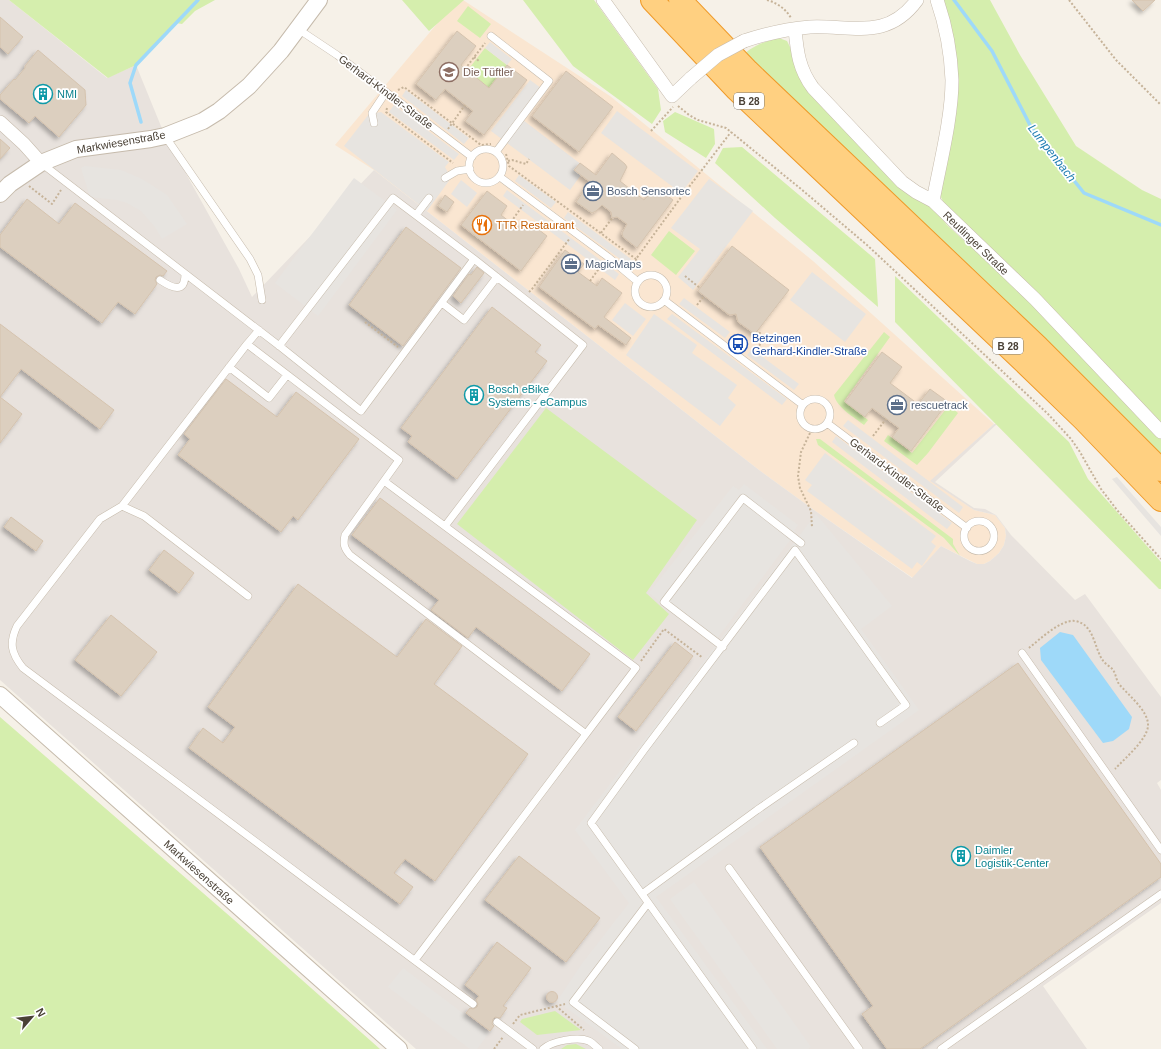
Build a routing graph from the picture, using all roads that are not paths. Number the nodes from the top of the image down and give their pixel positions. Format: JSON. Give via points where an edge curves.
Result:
{"nodes":[{"id":1,"x":319,"y":0,"type":"edge"},
{"id":2,"x":603,"y":0,"type":"edge"},
{"id":3,"x":652,"y":0,"type":"edge"},
{"id":4,"x":680,"y":0,"type":"edge"},
{"id":5,"x":917,"y":0,"type":"edge"},
{"id":6,"x":937,"y":0,"type":"edge"},
{"id":7,"x":298,"y":29,"type":"junction"},
{"id":8,"x":795,"y":29,"type":"junction"},
{"id":9,"x":490,"y":36,"type":"road end"},
{"id":10,"x":389,"y":94,"type":"junction"},
{"id":11,"x":0,"y":122,"type":"edge"},
{"id":12,"x":374,"y":123,"type":"dead end"},
{"id":13,"x":165,"y":136,"type":"junction"},
{"id":14,"x":497,"y":150,"type":"junction"},
{"id":15,"x":472,"y":157,"type":"junction"},
{"id":16,"x":41,"y":163,"type":"junction"},
{"id":17,"x":466,"y":170,"type":"junction"},
{"id":18,"x":500,"y":177,"type":"junction"},
{"id":19,"x":445,"y":178,"type":"dead end"},
{"id":20,"x":0,"y":194,"type":"edge"},
{"id":21,"x":430,"y":198,"type":"dead end"},
{"id":22,"x":933,"y":201,"type":"junction"},
{"id":23,"x":416,"y":215,"type":"junction"},
{"id":24,"x":474,"y":259,"type":"junction"},
{"id":25,"x":185,"y":274,"type":"junction"},
{"id":26,"x":497,"y":277,"type":"junction"},
{"id":27,"x":635,"y":279,"type":"junction"},
{"id":28,"x":160,"y":280,"type":"dead end"},
{"id":29,"x":262,"y":300,"type":"dead end"},
{"id":30,"x":664,"y":300,"type":"junction"},
{"id":31,"x":442,"y":303,"type":"junction"},
{"id":32,"x":259,"y":330,"type":"junction"},
{"id":33,"x":247,"y":344,"type":"junction"},
{"id":34,"x":279,"y":346,"type":"junction"},
{"id":35,"x":229,"y":367,"type":"junction"},
{"id":36,"x":287,"y":374,"type":"junction"},
{"id":37,"x":803,"y":405,"type":"junction"},
{"id":38,"x":827,"y":423,"type":"junction"},
{"id":39,"x":1161,"y":432,"type":"edge"},
{"id":40,"x":1161,"y":470,"type":"edge"},
{"id":41,"x":384,"y":481,"type":"junction"},
{"id":42,"x":1161,"y":500,"type":"edge"},
{"id":43,"x":122,"y":506,"type":"junction"},
{"id":44,"x":445,"y":526,"type":"junction"},
{"id":45,"x":967,"y":528,"type":"junction"},
{"id":46,"x":801,"y":543,"type":"dead end"},
{"id":47,"x":248,"y":596,"type":"dead end"},
{"id":48,"x":723,"y":647,"type":"junction"},
{"id":49,"x":1022,"y":653,"type":"road end"},
{"id":50,"x":0,"y":695,"type":"edge"},
{"id":51,"x":880,"y":723,"type":"dead end"},
{"id":52,"x":586,"y":734,"type":"junction"},
{"id":53,"x":854,"y":742,"type":"dead end"},
{"id":54,"x":1161,"y":850,"type":"edge"},
{"id":55,"x":729,"y":868,"type":"dead end"},
{"id":56,"x":642,"y":894,"type":"junction"},
{"id":57,"x":1161,"y":894,"type":"edge"},
{"id":58,"x":648,"y":903,"type":"junction"},
{"id":59,"x":415,"y":960,"type":"junction"},
{"id":60,"x":473,"y":1004,"type":"dead end"},
{"id":61,"x":497,"y":1022,"type":"dead end"},
{"id":62,"x":399,"y":1049,"type":"edge"},
{"id":63,"x":533,"y":1049,"type":"edge"},
{"id":64,"x":543,"y":1049,"type":"edge"},
{"id":65,"x":599,"y":1049,"type":"edge"},
{"id":66,"x":635,"y":1049,"type":"edge"},
{"id":67,"x":753,"y":1049,"type":"edge"},
{"id":68,"x":859,"y":1049,"type":"edge"},
{"id":69,"x":941,"y":1049,"type":"edge"}],
"edges":[{"from":1,"to":7,"type":"street","name":"Markwiesenstraße"},
{"from":2,"to":8,"type":"street","bridge":true,"via":[[672,96],[718,55],[744,41]]},
{"from":3,"to":42,"type":"highway","number":"B 28","via":[[736,88],[1084,420]]},
{"from":4,"to":40,"type":"highway","number":"B 28","via":[[748,71],[1038,346]]},
{"from":5,"to":8,"type":"street","via":[[904,15],[880,26],[863,29]]},
{"from":6,"to":22,"type":"street","via":[[948,41],[952,81],[950,109]]},
{"from":7,"to":10,"type":"lane","name":"Gerhard-Kindler-Straße"},
{"from":7,"to":13,"type":"street","name":"Markwiesenstraße","via":[[281,51],[235,99],[203,121]]},
{"from":8,"to":22,"type":"street","name":"Reutlinger Straße","via":[[798,56],[806,79],[813,88],[902,182]]},
{"from":9,"to":14,"type":"lane","via":[[549,81]]},
{"from":10,"to":12,"type":"lane","via":[[372,113]]},
{"from":10,"to":15,"type":"lane","name":"Gerhard-Kindler-Straße"},
{"from":11,"to":16,"type":"street"},
{"from":13,"to":16,"type":"street","name":"Markwiesenstraße","via":[[76,149]]},
{"from":13,"to":29,"type":"lane","via":[[250,259],[258,275]]},
{"from":14,"to":15,"type":"lane","via":[[482,150]]},
{"from":14,"to":18,"type":"lane","via":[[502,159],[503,169]]},
{"from":15,"to":17,"type":"lane"},
{"from":16,"to":20,"type":"street","name":"Markwiesenstraße"},
{"from":16,"to":25,"type":"lane"},
{"from":17,"to":18,"type":"lane","via":[[478,181],[485,183]]},
{"from":17,"to":19,"type":"lane","via":[[457,171]]},
{"from":18,"to":27,"type":"lane"},
{"from":21,"to":23,"type":"lane"},
{"from":22,"to":39,"type":"street","name":"Reutlinger Straße","via":[[1035,299]]},
{"from":23,"to":24,"type":"lane"},
{"from":23,"to":34,"type":"lane","via":[[393,198]]},
{"from":24,"to":26,"type":"lane"},
{"from":24,"to":31,"type":"lane"},
{"from":25,"to":28,"type":"lane","via":[[182,286],[176,289]]},
{"from":25,"to":32,"type":"lane"},
{"from":26,"to":31,"type":"lane","via":[[464,320]]},
{"from":26,"to":44,"type":"lane","via":[[583,345]]},
{"from":27,"to":30,"type":"lane","via":[[636,297],[640,302],[651,306]]},
{"from":27,"to":30,"type":"lane","via":[[651,275],[662,279],[667,290]]},
{"from":30,"to":37,"type":"lane"},
{"from":31,"to":34,"type":"lane","via":[[361,411]]},
{"from":32,"to":33,"type":"lane"},
{"from":32,"to":34,"type":"lane"},
{"from":33,"to":35,"type":"lane"},
{"from":33,"to":36,"type":"lane"},
{"from":35,"to":36,"type":"lane","via":[[269,398]]},
{"from":35,"to":43,"type":"lane"},
{"from":36,"to":41,"type":"lane","via":[[400,460]]},
{"from":37,"to":38,"type":"lane","via":[[800,414],[806,426],[816,429]]},
{"from":37,"to":38,"type":"lane","via":[[812,399],[824,402],[830,413]]},
{"from":38,"to":45,"type":"lane","name":"Gerhard-Kindler-Straße"},
{"from":41,"to":44,"type":"lane"},
{"from":41,"to":52,"type":"lane","via":[[345,535],[345,550]]},
{"from":43,"to":47,"type":"lane","via":[[144,516]]},
{"from":43,"to":59,"type":"lane","via":[[100,519],[17,626],[12,648],[15,659],[22,668]]},
{"from":44,"to":52,"type":"lane","via":[[636,668]]},
{"from":45,"to":45,"type":"lane","via":[[964,534],[969,547],[976,551],[990,547],[994,534],[992,527],[986,522],[972,523]]},
{"from":46,"to":48,"type":"lane","via":[[743,498],[664,602]]},
{"from":48,"to":51,"type":"lane","via":[[795,550],[906,705]]},
{"from":48,"to":56,"type":"lane","via":[[592,823]]},
{"from":49,"to":54,"type":"lane"},
{"from":50,"to":62,"type":"street","name":"Markwiesenstraße"},
{"from":52,"to":59,"type":"lane"},
{"from":53,"to":56,"type":"lane"},
{"from":55,"to":68,"type":"lane"},
{"from":56,"to":58,"type":"lane"},
{"from":57,"to":69,"type":"lane"},
{"from":58,"to":66,"type":"lane","via":[[573,1002]]},
{"from":58,"to":67,"type":"lane"},
{"from":59,"to":60,"type":"lane"},
{"from":61,"to":63,"type":"lane"},
{"from":64,"to":65,"type":"lane","via":[[569,1039],[589,1041]]}]}
